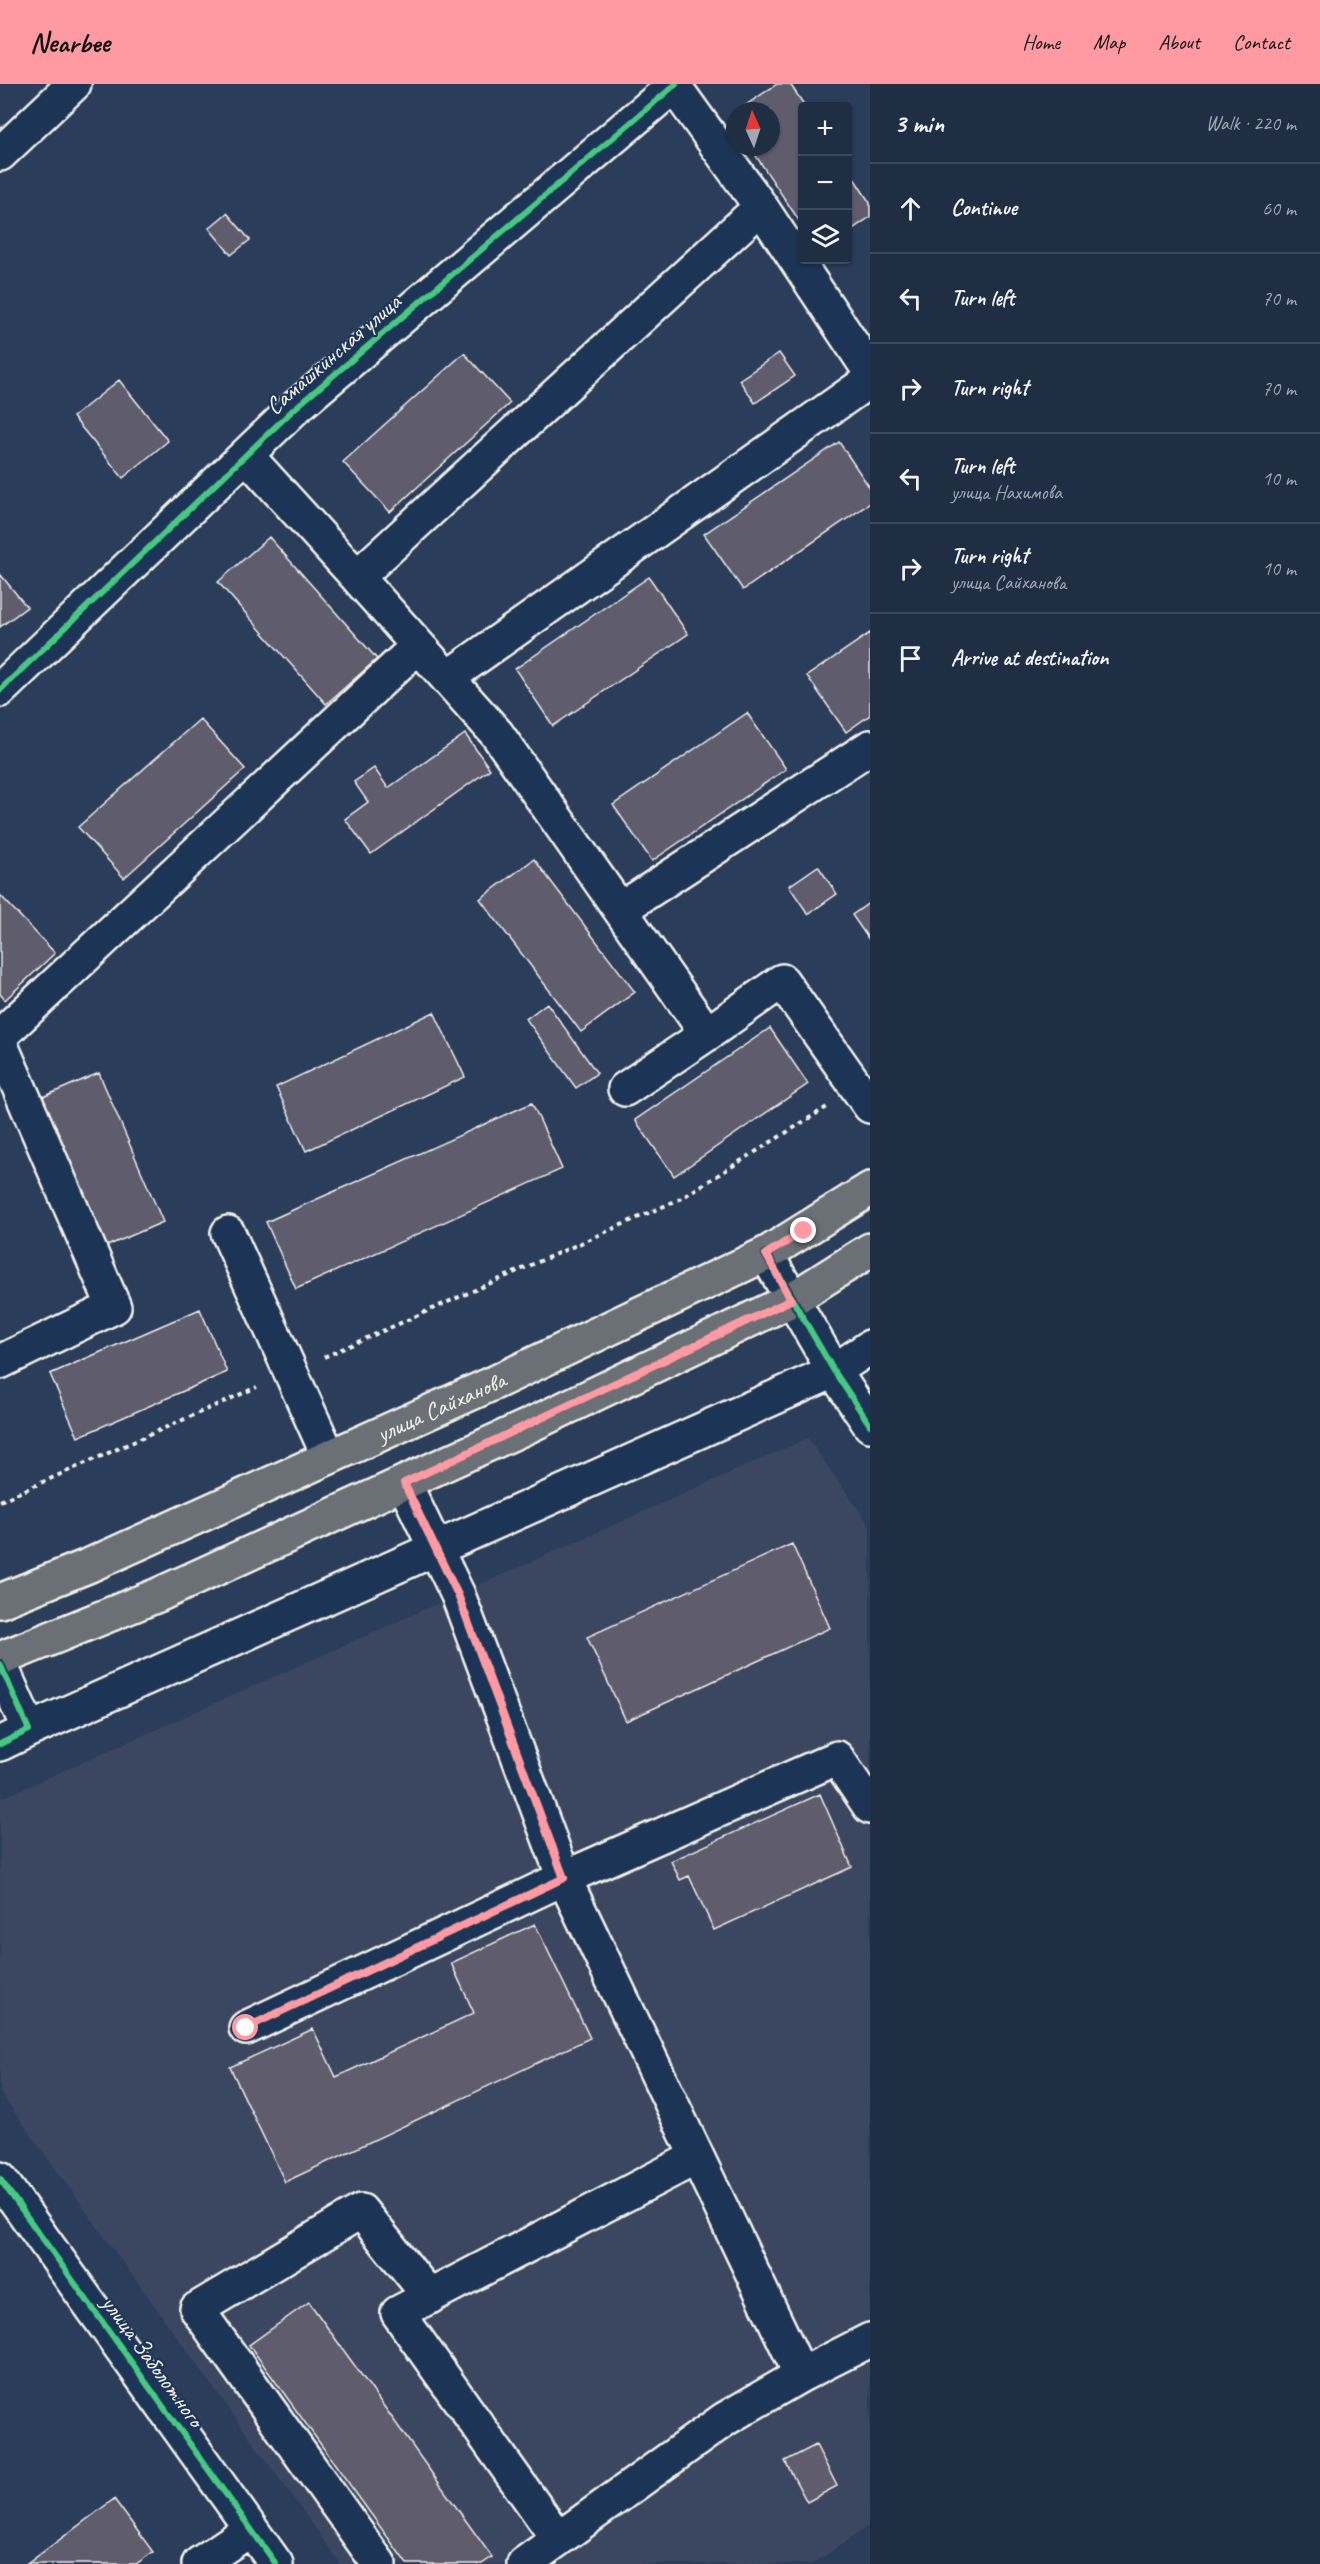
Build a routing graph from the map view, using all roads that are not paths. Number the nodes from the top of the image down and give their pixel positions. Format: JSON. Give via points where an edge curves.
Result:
{"nodes":[{"id":1,"x":74,"y":84,"type":"edge"},
{"id":2,"x":675,"y":85,"type":"edge"},
{"id":3,"x":0,"y":154,"type":"edge"},
{"id":4,"x":761,"y":207,"type":"junction"},
{"id":5,"x":870,"y":371,"type":"edge"},
{"id":6,"x":870,"y":380,"type":"edge"},
{"id":7,"x":246,"y":455,"type":"junction"},
{"id":8,"x":357,"y":577,"type":"junction"},
{"id":9,"x":418,"y":646,"type":"junction"},
{"id":10,"x":447,"y":678,"type":"junction"},
{"id":11,"x":0,"y":690,"type":"edge"},
{"id":12,"x":870,"y":747,"type":"edge"},
{"id":13,"x":621,"y":909,"type":"junction"},
{"id":14,"x":707,"y":1034,"type":"junction"},
{"id":15,"x":0,"y":1036,"type":"edge"},
{"id":16,"x":0,"y":1044,"type":"edge"},
{"id":17,"x":625,"y":1089,"type":"dead end"},
{"id":18,"x":864,"y":1097,"type":"edge"},
{"id":19,"x":870,"y":1189,"type":"edge"},
{"id":20,"x":228,"y":1233,"type":"dead end"},
{"id":21,"x":870,"y":1250,"type":"edge"},
{"id":22,"x":766,"y":1254,"type":"junction"},
{"id":23,"x":791,"y":1300,"type":"junction"},
{"id":24,"x":870,"y":1347,"type":"edge"},
{"id":25,"x":0,"y":1362,"type":"edge"},
{"id":26,"x":834,"y":1371,"type":"junction"},
{"id":27,"x":870,"y":1425,"type":"edge"},
{"id":28,"x":329,"y":1457,"type":"junction"},
{"id":29,"x":404,"y":1483,"type":"junction"},
{"id":30,"x":436,"y":1549,"type":"junction"},
{"id":31,"x":0,"y":1601,"type":"edge"},
{"id":32,"x":0,"y":1659,"type":"edge"},
{"id":33,"x":0,"y":1664,"type":"edge"},
{"id":34,"x":29,"y":1730,"type":"junction"},
{"id":35,"x":0,"y":1744,"type":"edge"},
{"id":36,"x":870,"y":1807,"type":"edge"},
{"id":37,"x":564,"y":1878,"type":"junction"},
{"id":38,"x":246,"y":2028,"type":"dead end"},
{"id":39,"x":697,"y":2157,"type":"junction"},
{"id":40,"x":0,"y":2179,"type":"edge"},
{"id":41,"x":430,"y":2297,"type":"junction"},
{"id":42,"x":870,"y":2340,"type":"edge"},
{"id":43,"x":801,"y":2375,"type":"junction"},
{"id":44,"x":250,"y":2529,"type":"junction"},
{"id":45,"x":558,"y":2539,"type":"junction"},
{"id":46,"x":199,"y":2564,"type":"edge"},
{"id":47,"x":276,"y":2564,"type":"edge"},
{"id":48,"x":379,"y":2564,"type":"edge"},
{"id":49,"x":524,"y":2564,"type":"edge"}],
"edges":[{"from":1,"to":3,"type":"street"},
{"from":2,"to":4,"type":"street"},
{"from":2,"to":7,"type":"street","name":"Самашкинская улица"},
{"from":4,"to":5,"type":"street"},
{"from":4,"to":8,"type":"street"},
{"from":6,"to":10,"type":"street"},
{"from":7,"to":8,"type":"street"},
{"from":7,"to":11,"type":"street","name":"Самашкинская улица"},
{"from":8,"to":9,"type":"street"},
{"from":9,"to":10,"type":"street"},
{"from":9,"to":15,"type":"street"},
{"from":10,"to":13,"type":"street","via":[[497,734]]},
{"from":12,"to":13,"type":"street"},
{"from":13,"to":14,"type":"street"},
{"from":14,"to":17,"type":"street"},
{"from":14,"to":18,"type":"street","via":[[782,981]]},
{"from":16,"to":25,"type":"street","via":[[114,1307]]},
{"from":19,"to":22,"type":"main road","name":"улица Сайханова"},
{"from":20,"to":28,"type":"street"},
{"from":21,"to":23,"type":"main road"},
{"from":22,"to":23,"type":"street"},
{"from":22,"to":28,"type":"main road","name":"улица Сайханова"},
{"from":23,"to":26,"type":"street"},
{"from":23,"to":29,"type":"main road"},
{"from":24,"to":26,"type":"street"},
{"from":26,"to":27,"type":"street"},
{"from":26,"to":30,"type":"street"},
{"from":28,"to":31,"type":"main road","name":"улица Сайханова","via":[[90,1565]]},
{"from":29,"to":30,"type":"street"},
{"from":29,"to":32,"type":"main road","via":[[158,1595]]},
{"from":30,"to":34,"type":"street"},
{"from":30,"to":37,"type":"street","via":[[458,1595]]},
{"from":33,"to":34,"type":"street"},
{"from":34,"to":35,"type":"street"},
{"from":36,"to":37,"type":"street","via":[[837,1758]]},
{"from":37,"to":38,"type":"street"},
{"from":37,"to":39,"type":"street"},
{"from":39,"to":41,"type":"street"},
{"from":39,"to":43,"type":"street"},
{"from":40,"to":44,"type":"street","name":"улица Заболотного"},
{"from":41,"to":45,"type":"street","via":[[399,2313]]},
{"from":41,"to":48,"type":"street","via":[[361,2211],[196,2309]]},
{"from":42,"to":43,"type":"street"},
{"from":43,"to":45,"type":"street","via":[[725,2419]]},
{"from":44,"to":46,"type":"street"},
{"from":44,"to":47,"type":"street","name":"улица Заболотного"},
{"from":45,"to":49,"type":"street"}]}
